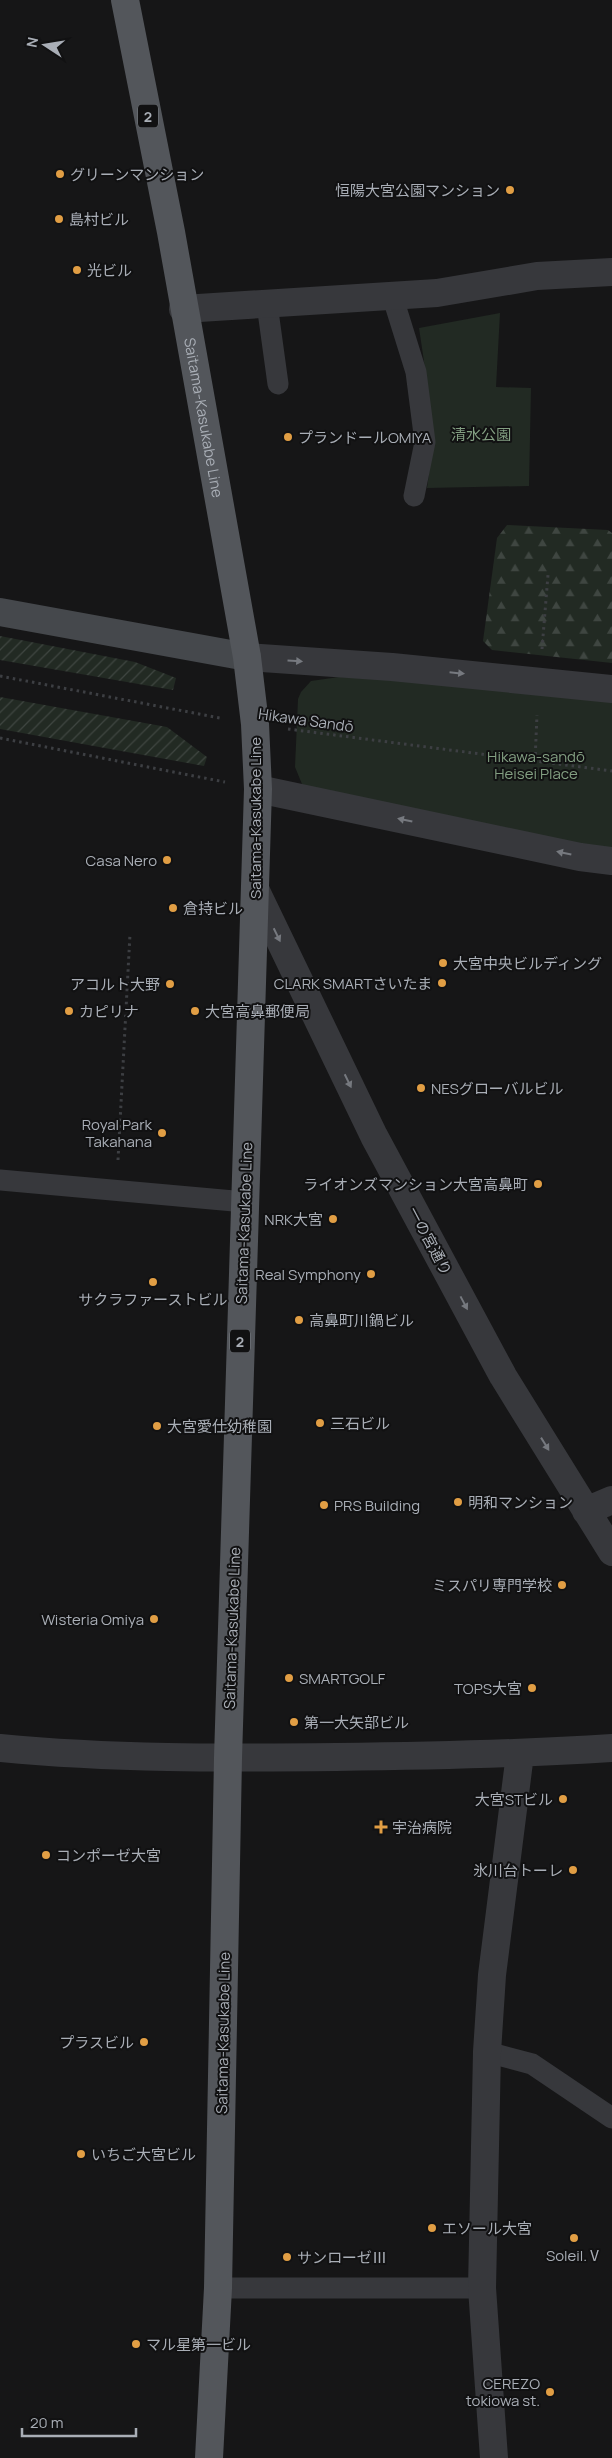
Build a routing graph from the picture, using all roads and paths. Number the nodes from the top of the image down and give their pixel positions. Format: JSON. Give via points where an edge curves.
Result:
{"nodes":[{"id":1,"x":125,"y":0,"type":"edge"},
{"id":2,"x":612,"y":272,"type":"edge"},
{"id":3,"x":392,"y":295,"type":"junction"},
{"id":4,"x":267,"y":304,"type":"junction"},
{"id":5,"x":183,"y":309,"type":"junction"},
{"id":6,"x":278,"y":384,"type":"dead end"},
{"id":7,"x":414,"y":496,"type":"dead end"},
{"id":8,"x":548,"y":575,"type":"dead end"},
{"id":9,"x":0,"y":612,"type":"edge"},
{"id":10,"x":541,"y":655,"type":"dead end"},
{"id":11,"x":247,"y":657,"type":"junction"},
{"id":12,"x":0,"y":676,"type":"edge"},
{"id":13,"x":612,"y":689,"type":"edge"},
{"id":14,"x":538,"y":713,"type":"dead end"},
{"id":15,"x":255,"y":724,"type":"junction"},
{"id":16,"x":0,"y":738,"type":"edge"},
{"id":17,"x":535,"y":761,"type":"junction"},
{"id":18,"x":612,"y":771,"type":"edge"},
{"id":19,"x":258,"y":789,"type":"junction"},
{"id":20,"x":612,"y":861,"type":"edge"},
{"id":21,"x":256,"y":891,"type":"junction"},
{"id":22,"x":130,"y":934,"type":"dead end"},
{"id":23,"x":0,"y":1180,"type":"edge"},
{"id":24,"x":116,"y":1190,"type":"junction"},
{"id":25,"x":245,"y":1202,"type":"junction"},
{"id":26,"x":612,"y":1500,"type":"edge"},
{"id":27,"x":586,"y":1511,"type":"junction"},
{"id":28,"x":612,"y":1552,"type":"edge"},
{"id":29,"x":0,"y":1748,"type":"edge"},
{"id":30,"x":612,"y":1748,"type":"edge"},
{"id":31,"x":520,"y":1754,"type":"junction"},
{"id":32,"x":228,"y":1758,"type":"junction"},
{"id":33,"x":487,"y":2052,"type":"junction"},
{"id":34,"x":612,"y":2118,"type":"edge"},
{"id":35,"x":218,"y":2288,"type":"junction"},
{"id":36,"x":482,"y":2288,"type":"junction"},
{"id":37,"x":209,"y":2458,"type":"edge"},
{"id":38,"x":494,"y":2458,"type":"edge"}],
"edges":[{"from":1,"to":5,"type":"main road","name":"Saitama-Kasukabe Line","number":"2"},
{"from":2,"to":3,"type":"street","via":[[536,276],[437,293]]},
{"from":3,"to":4,"type":"street"},
{"from":3,"to":7,"type":"lane","via":[[416,372],[425,442]]},
{"from":4,"to":5,"type":"street"},
{"from":4,"to":6,"type":"lane"},
{"from":5,"to":11,"type":"main road","name":"Saitama-Kasukabe Line","number":"2"},
{"from":8,"to":10,"type":"path"},
{"from":9,"to":11,"type":"street"},
{"from":11,"to":13,"type":"street","one_way":true,"via":[[392,667]]},
{"from":11,"to":15,"type":"main road","name":"Saitama-Kasukabe Line","number":"2"},
{"from":12,"to":15,"type":"path","name":"Hikawa Sandō"},
{"from":14,"to":17,"type":"path"},
{"from":15,"to":17,"type":"path","name":"Hikawa Sandō"},
{"from":15,"to":19,"type":"main road","name":"Saitama-Kasukabe Line","number":"2"},
{"from":16,"to":19,"type":"path"},
{"from":17,"to":18,"type":"path","name":"Hikawa Sandō"},
{"from":20,"to":19,"type":"street","one_way":true},
{"from":19,"to":21,"type":"main road","name":"Saitama-Kasukabe Line","number":"2"},
{"from":21,"to":25,"type":"main road","name":"Saitama-Kasukabe Line","number":"2"},
{"from":21,"to":27,"type":"street","name":"一の宮通り","one_way":true,"via":[[374,1136],[503,1376]]},
{"from":22,"to":24,"type":"path"},
{"from":23,"to":24,"type":"lane"},
{"from":24,"to":25,"type":"lane"},
{"from":25,"to":32,"type":"main road","name":"Saitama-Kasukabe Line","number":"2"},
{"from":26,"to":27,"type":"street"},
{"from":27,"to":28,"type":"street","name":"一の宮通り"},
{"from":29,"to":32,"type":"street","via":[[50,1753]]},
{"from":30,"to":31,"type":"street"},
{"from":31,"to":32,"type":"street"},
{"from":31,"to":33,"type":"street","via":[[492,1975]]},
{"from":32,"to":35,"type":"main road","name":"Saitama-Kasukabe Line","number":"2"},
{"from":33,"to":34,"type":"lane","via":[[532,2064]]},
{"from":33,"to":36,"type":"street"},
{"from":35,"to":36,"type":"lane"},
{"from":35,"to":37,"type":"main road","name":"Saitama-Kasukabe Line","number":"2"},
{"from":36,"to":38,"type":"street"}]}
